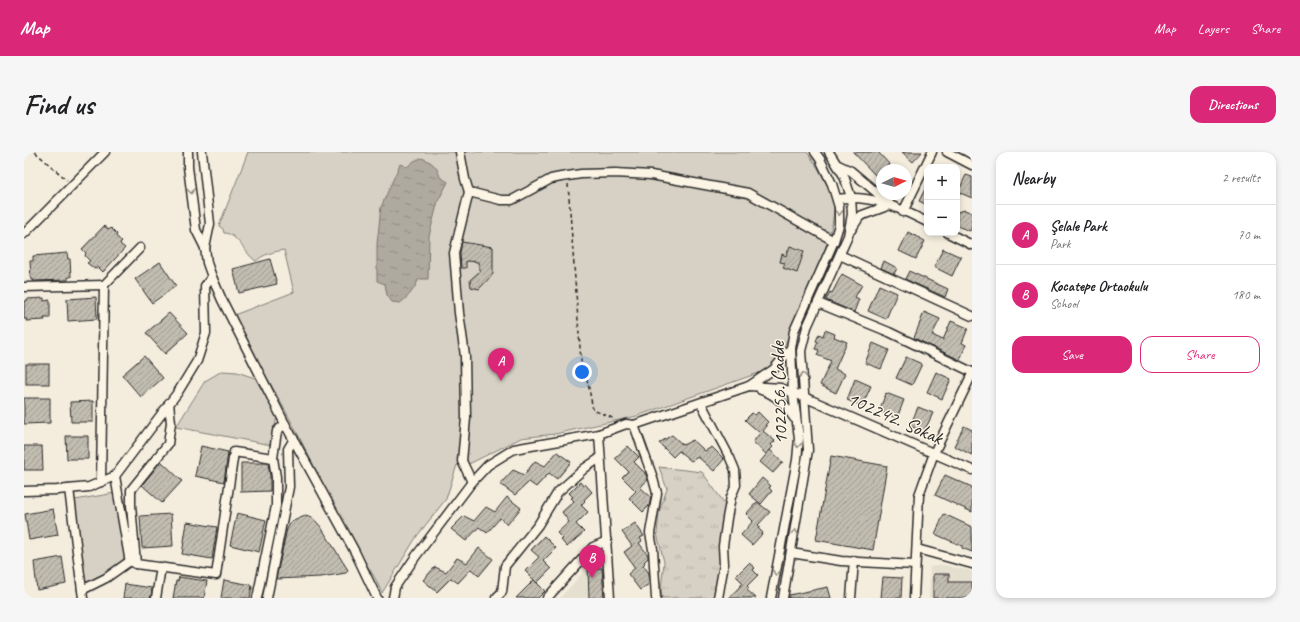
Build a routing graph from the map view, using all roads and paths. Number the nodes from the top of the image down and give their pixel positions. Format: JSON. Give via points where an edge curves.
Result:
{"nodes":[{"id":1,"x":35,"y":152,"type":"edge"},
{"id":2,"x":105,"y":152,"type":"edge"},
{"id":3,"x":188,"y":152,"type":"edge"},
{"id":4,"x":202,"y":152,"type":"edge"},
{"id":5,"x":460,"y":152,"type":"edge"},
{"id":6,"x":815,"y":152,"type":"edge"},
{"id":7,"x":829,"y":152,"type":"edge"},
{"id":8,"x":932,"y":152,"type":"edge"},
{"id":9,"x":947,"y":152,"type":"edge"},
{"id":10,"x":836,"y":164,"type":"junction"},
{"id":11,"x":972,"y":165,"type":"edge"},
{"id":12,"x":567,"y":176,"type":"junction"},
{"id":13,"x":73,"y":185,"type":"junction"},
{"id":14,"x":469,"y":192,"type":"junction"},
{"id":15,"x":851,"y":197,"type":"junction"},
{"id":16,"x":837,"y":199,"type":"junction"},
{"id":17,"x":891,"y":205,"type":"junction"},
{"id":18,"x":903,"y":212,"type":"junction"},
{"id":19,"x":924,"y":221,"type":"edge"},
{"id":20,"x":24,"y":234,"type":"edge"},
{"id":21,"x":848,"y":236,"type":"junction"},
{"id":22,"x":954,"y":236,"type":"edge"},
{"id":23,"x":834,"y":241,"type":"junction"},
{"id":24,"x":972,"y":245,"type":"edge"},
{"id":25,"x":140,"y":248,"type":"dead end"},
{"id":26,"x":205,"y":248,"type":"junction"},
{"id":27,"x":840,"y":255,"type":"junction"},
{"id":28,"x":212,"y":277,"type":"junction"},
{"id":29,"x":104,"y":285,"type":"junction"},
{"id":30,"x":24,"y":287,"type":"edge"},
{"id":31,"x":818,"y":302,"type":"junction"},
{"id":32,"x":972,"y":316,"type":"edge"},
{"id":33,"x":791,"y":348,"type":"junction"},
{"id":34,"x":972,"y":373,"type":"edge"},
{"id":35,"x":749,"y":386,"type":"junction"},
{"id":36,"x":793,"y":393,"type":"junction"},
{"id":37,"x":804,"y":397,"type":"junction"},
{"id":38,"x":169,"y":403,"type":"junction"},
{"id":39,"x":702,"y":403,"type":"junction"},
{"id":40,"x":285,"y":424,"type":"junction"},
{"id":41,"x":797,"y":424,"type":"junction"},
{"id":42,"x":630,"y":425,"type":"junction"},
{"id":43,"x":599,"y":434,"type":"junction"},
{"id":44,"x":294,"y":439,"type":"junction"},
{"id":45,"x":934,"y":454,"type":"junction"},
{"id":46,"x":273,"y":458,"type":"junction"},
{"id":47,"x":600,"y":458,"type":"junction"},
{"id":48,"x":972,"y":470,"type":"edge"},
{"id":49,"x":115,"y":476,"type":"junction"},
{"id":50,"x":101,"y":482,"type":"junction"},
{"id":51,"x":472,"y":482,"type":"junction"},
{"id":52,"x":69,"y":488,"type":"junction"},
{"id":53,"x":24,"y":491,"type":"edge"},
{"id":54,"x":606,"y":541,"type":"junction"},
{"id":55,"x":917,"y":549,"type":"junction"},
{"id":56,"x":791,"y":553,"type":"junction"},
{"id":57,"x":854,"y":561,"type":"junction"},
{"id":58,"x":133,"y":563,"type":"junction"},
{"id":59,"x":972,"y":564,"type":"edge"},
{"id":60,"x":915,"y":565,"type":"junction"},
{"id":61,"x":161,"y":568,"type":"junction"},
{"id":62,"x":83,"y":594,"type":"edge"},
{"id":63,"x":156,"y":598,"type":"edge"},
{"id":64,"x":257,"y":598,"type":"edge"},
{"id":65,"x":267,"y":598,"type":"edge"},
{"id":66,"x":376,"y":598,"type":"edge"},
{"id":67,"x":393,"y":598,"type":"edge"},
{"id":68,"x":496,"y":598,"type":"edge"},
{"id":69,"x":547,"y":598,"type":"edge"},
{"id":70,"x":610,"y":598,"type":"edge"},
{"id":71,"x":656,"y":598,"type":"edge"},
{"id":72,"x":718,"y":598,"type":"edge"},
{"id":73,"x":771,"y":598,"type":"edge"},
{"id":74,"x":783,"y":598,"type":"edge"},
{"id":75,"x":851,"y":598,"type":"edge"},
{"id":76,"x":914,"y":598,"type":"edge"}],
"edges":[{"from":1,"to":13,"type":"path"},
{"from":2,"to":13,"type":"street"},
{"from":3,"to":26,"type":"street","one_way":true,"via":[[196,230]]},
{"from":4,"to":26,"type":"street","via":[[210,224]]},
{"from":5,"to":14,"type":"street"},
{"from":6,"to":16,"type":"street","name":"102256. Cadde"},
{"from":7,"to":10,"type":"street","name":"102256. Cadde"},
{"from":8,"to":18,"type":"street"},
{"from":9,"to":11,"type":"street"},
{"from":10,"to":15,"type":"street","name":"102256. Cadde","via":[[844,176]]},
{"from":10,"to":17,"type":"street","via":[[851,171]]},
{"from":12,"to":14,"type":"street","via":[[551,179],[512,200],[501,200]]},
{"from":12,"to":23,"type":"street","via":[[615,173],[651,175],[748,193]]},
{"from":12,"to":42,"type":"path","via":[[582,361],[593,410]]},
{"from":13,"to":20,"type":"street"},
{"from":14,"to":51,"type":"street","via":[[454,253],[465,356],[466,418],[462,461]]},
{"from":15,"to":16,"type":"street"},
{"from":15,"to":17,"type":"street"},
{"from":15,"to":21,"type":"street","name":"102256. Cadde","via":[[852,214]]},
{"from":16,"to":23,"type":"street","name":"102256. Cadde","one_way":true,"via":[[839,225]]},
{"from":17,"to":18,"type":"street"},
{"from":17,"to":21,"type":"street","via":[[860,216]]},
{"from":18,"to":19,"type":"street"},
{"from":21,"to":27,"type":"street","name":"102256. Cadde"},
{"from":22,"to":24,"type":"street"},
{"from":23,"to":33,"type":"street","name":"102256. Cadde","via":[[794,331]]},
{"from":25,"to":29,"type":"street"},
{"from":26,"to":28,"type":"street"},
{"from":27,"to":31,"type":"street","name":"102256. Cadde"},
{"from":27,"to":32,"type":"street"},
{"from":28,"to":38,"type":"street","via":[[205,286],[206,333],[197,361]]},
{"from":28,"to":40,"type":"street"},
{"from":29,"to":30,"type":"street"},
{"from":29,"to":50,"type":"street"},
{"from":31,"to":34,"type":"street","via":[[889,332]]},
{"from":37,"to":31,"type":"street","name":"102256. Cadde","one_way":true,"via":[[801,351],[807,327]]},
{"from":33,"to":35,"type":"street","via":[[774,370]]},
{"from":33,"to":36,"type":"street","name":"102256. Cadde"},
{"from":34,"to":45,"type":"street"},
{"from":35,"to":36,"type":"street","name":"102242. Sokak","via":[[781,388]]},
{"from":35,"to":39,"type":"street"},
{"from":35,"to":41,"type":"street","via":[[770,392],[789,410]]},
{"from":36,"to":37,"type":"street","name":"102242. Sokak"},
{"from":36,"to":41,"type":"street","name":"102256. Cadde"},
{"from":37,"to":45,"type":"street","name":"102242. Sokak"},
{"from":56,"to":37,"type":"street","name":"102256. Cadde","one_way":true,"via":[[808,450]]},
{"from":38,"to":49,"type":"street"},
{"from":38,"to":58,"type":"street","via":[[171,423],[168,444],[131,490]]},
{"from":39,"to":42,"type":"street"},
{"from":39,"to":72,"type":"street","via":[[735,470],[736,485],[731,498],[724,538],[724,564]]},
{"from":40,"to":44,"type":"street"},
{"from":40,"to":46,"type":"street","via":[[277,431]]},
{"from":41,"to":73,"type":"street","name":"102256. Cadde","one_way":true,"via":[[797,460]]},
{"from":42,"to":43,"type":"street"},
{"from":42,"to":71,"type":"street","via":[[657,493],[650,533]]},
{"from":43,"to":47,"type":"street"},
{"from":43,"to":51,"type":"street","via":[[514,449],[488,465]]},
{"from":44,"to":65,"type":"street","via":[[288,449],[289,487]]},
{"from":44,"to":66,"type":"street","via":[[355,552]]},
{"from":45,"to":48,"type":"street","name":"102242. Sokak"},
{"from":45,"to":55,"type":"street","via":[[919,495]]},
{"from":46,"to":61,"type":"street","via":[[234,452],[216,575]]},
{"from":46,"to":64,"type":"street","via":[[276,506]]},
{"from":47,"to":54,"type":"street"},
{"from":47,"to":68,"type":"street","via":[[558,492],[538,524],[505,566],[502,592]]},
{"from":49,"to":50,"type":"street"},
{"from":49,"to":58,"type":"street"},
{"from":50,"to":52,"type":"street","via":[[89,487]]},
{"from":51,"to":67,"type":"street","via":[[416,556],[395,587]]},
{"from":52,"to":53,"type":"street"},
{"from":52,"to":62,"type":"street"},
{"from":54,"to":69,"type":"street","via":[[593,547]]},
{"from":54,"to":70,"type":"street"},
{"from":55,"to":59,"type":"street"},
{"from":55,"to":60,"type":"street"},
{"from":56,"to":57,"type":"street"},
{"from":56,"to":74,"type":"street","name":"102256. Cadde"},
{"from":57,"to":60,"type":"street"},
{"from":57,"to":75,"type":"street"},
{"from":58,"to":61,"type":"street"},
{"from":58,"to":62,"type":"street"},
{"from":60,"to":76,"type":"street"},
{"from":61,"to":63,"type":"street"}]}
